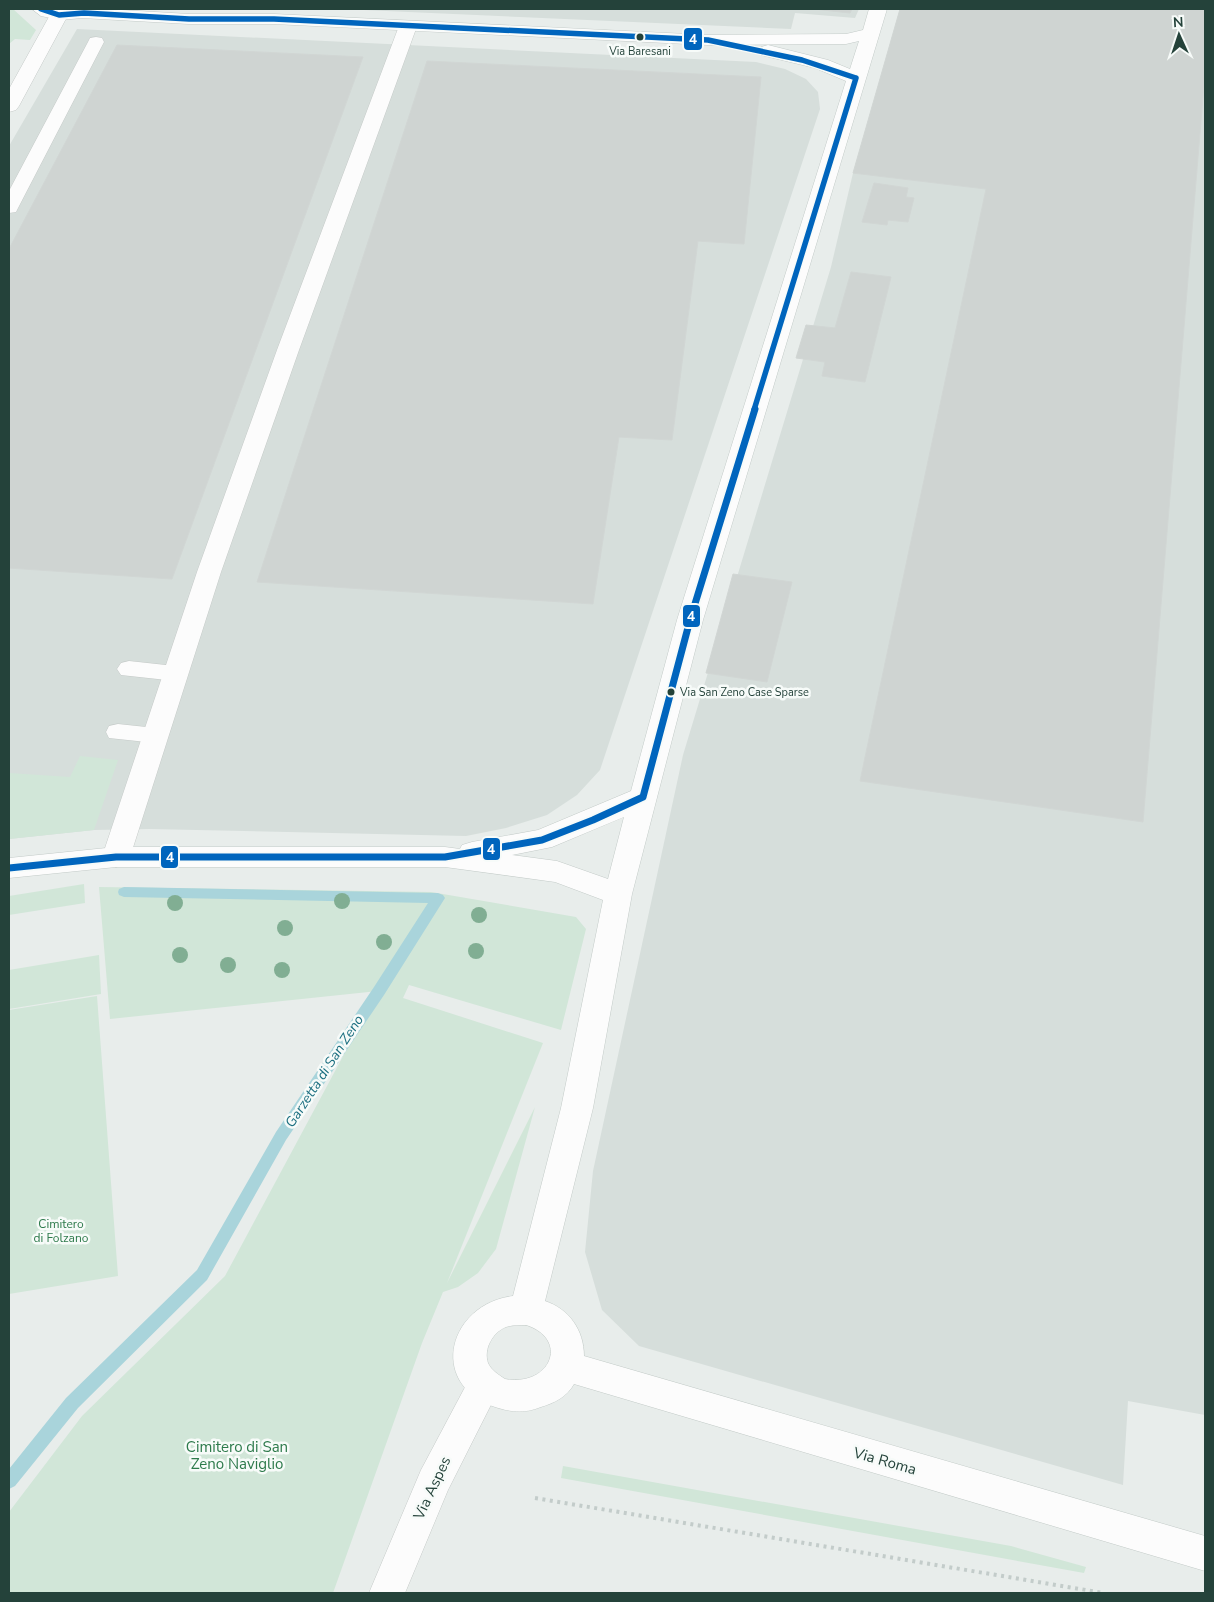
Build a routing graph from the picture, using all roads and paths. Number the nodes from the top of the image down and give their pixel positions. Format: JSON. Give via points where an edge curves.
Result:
{"nodes":[{"id":1,"x":41,"y":9,"type":"edge"},
{"id":2,"x":188,"y":9,"type":"edge"},
{"id":3,"x":878,"y":9,"type":"edge"},
{"id":4,"x":89,"y":11,"type":"edge"},
{"id":5,"x":59,"y":15,"type":"junction"},
{"id":6,"x":274,"y":19,"type":"junction"},
{"id":7,"x":408,"y":26,"type":"junction"},
{"id":8,"x":871,"y":33,"type":"junction"},
{"id":9,"x":708,"y":40,"type":"junction"},
{"id":10,"x":96,"y":42,"type":"dead end"},
{"id":11,"x":856,"y":78,"type":"junction"},
{"id":12,"x":9,"y":106,"type":"edge"},
{"id":13,"x":9,"y":208,"type":"edge"},
{"id":14,"x":128,"y":669,"type":"dead end"},
{"id":15,"x":176,"y":673,"type":"junction"},
{"id":16,"x":118,"y":732,"type":"dead end"},
{"id":17,"x":156,"y":734,"type":"junction"},
{"id":18,"x":643,"y":797,"type":"junction"},
{"id":19,"x":116,"y":857,"type":"junction"},
{"id":20,"x":445,"y":857,"type":"junction"},
{"id":21,"x":9,"y":868,"type":"edge"},
{"id":22,"x":618,"y":894,"type":"junction"},
{"id":23,"x":526,"y":1310,"type":"junction"},
{"id":24,"x":566,"y":1366,"type":"junction"},
{"id":25,"x":484,"y":1385,"type":"junction"},
{"id":26,"x":535,"y":1498,"type":"dead end"},
{"id":27,"x":1205,"y":1554,"type":"edge"},
{"id":28,"x":387,"y":1593,"type":"edge"},
{"id":29,"x":1104,"y":1593,"type":"edge"}],
"edges":[{"from":1,"to":5,"type":"street"},
{"from":2,"to":6,"type":"street"},
{"from":3,"to":8,"type":"street"},
{"from":4,"to":5,"type":"street"},
{"from":4,"to":6,"type":"street","via":[[189,19]]},
{"from":5,"to":12,"type":"street"},
{"from":6,"to":7,"type":"street"},
{"from":7,"to":9,"type":"street"},
{"from":7,"to":15,"type":"street","via":[[285,359]]},
{"from":8,"to":9,"type":"street","via":[[846,39]]},
{"from":8,"to":11,"type":"street"},
{"from":9,"to":11,"type":"street","via":[[794,57]]},
{"from":10,"to":13,"type":"lane"},
{"from":11,"to":18,"type":"street","via":[[690,620]]},
{"from":14,"to":15,"type":"lane"},
{"from":15,"to":17,"type":"street"},
{"from":16,"to":17,"type":"lane"},
{"from":17,"to":19,"type":"street"},
{"from":18,"to":20,"type":"street","via":[[542,840]]},
{"from":18,"to":22,"type":"street"},
{"from":19,"to":20,"type":"street"},
{"from":19,"to":21,"type":"street"},
{"from":20,"to":22,"type":"street","via":[[557,872]]},
{"from":22,"to":23,"type":"street","via":[[577,1108]]},
{"from":23,"to":24,"type":"street","via":[[544,1315],[565,1336],[568,1349]]},
{"from":23,"to":25,"type":"street","via":[[503,1313],[488,1320],[477,1332],[471,1345],[470,1360]]},
{"from":24,"to":25,"type":"street","via":[[555,1382],[543,1391],[526,1396],[502,1395]]},
{"from":24,"to":27,"type":"street","name":"Via Roma"},
{"from":25,"to":28,"type":"street","name":"Via Aspes","via":[[434,1482]]},
{"from":26,"to":29,"type":"path"}]}
